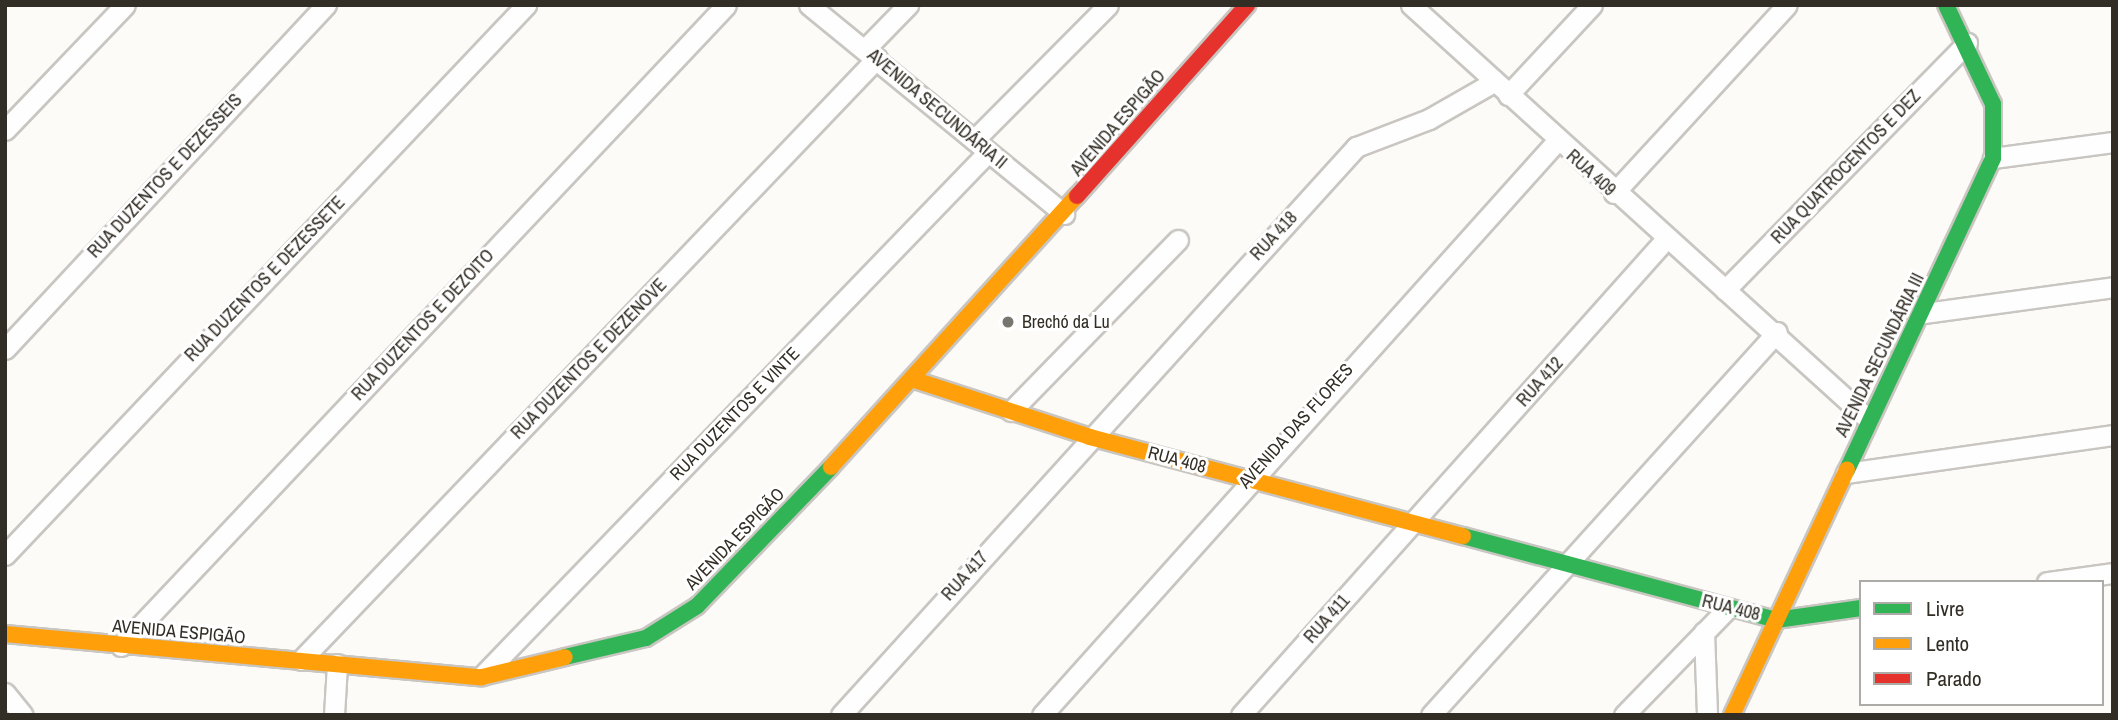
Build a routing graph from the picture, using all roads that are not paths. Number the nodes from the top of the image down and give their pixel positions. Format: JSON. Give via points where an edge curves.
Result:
{"nodes":[{"id":1,"x":125,"y":5,"type":"edge"},
{"id":2,"x":326,"y":5,"type":"edge"},
{"id":3,"x":526,"y":5,"type":"edge"},
{"id":4,"x":726,"y":5,"type":"edge"},
{"id":5,"x":809,"y":5,"type":"edge"},
{"id":6,"x":908,"y":5,"type":"edge"},
{"id":7,"x":1108,"y":5,"type":"edge"},
{"id":8,"x":1247,"y":5,"type":"edge"},
{"id":9,"x":1411,"y":5,"type":"edge"},
{"id":10,"x":1592,"y":5,"type":"edge"},
{"id":11,"x":1787,"y":5,"type":"edge"},
{"id":12,"x":1949,"y":7,"type":"edge"},
{"id":13,"x":1967,"y":43,"type":"junction"},
{"id":14,"x":871,"y":53,"type":"junction"},
{"id":15,"x":1492,"y":83,"type":"junction"},
{"id":16,"x":1508,"y":96,"type":"junction"},
{"id":17,"x":5,"y":130,"type":"edge"},
{"id":18,"x":1556,"y":142,"type":"junction"},
{"id":19,"x":2113,"y":142,"type":"edge"},
{"id":20,"x":981,"y":146,"type":"junction"},
{"id":21,"x":1993,"y":158,"type":"junction"},
{"id":22,"x":1614,"y":193,"type":"junction"},
{"id":23,"x":1064,"y":214,"type":"junction"},
{"id":24,"x":1178,"y":240,"type":"dead end"},
{"id":25,"x":1665,"y":240,"type":"junction"},
{"id":26,"x":2113,"y":287,"type":"edge"},
{"id":27,"x":1725,"y":290,"type":"junction"},
{"id":28,"x":1924,"y":313,"type":"junction"},
{"id":29,"x":1777,"y":332,"type":"junction"},
{"id":30,"x":5,"y":349,"type":"edge"},
{"id":31,"x":915,"y":380,"type":"junction"},
{"id":32,"x":1011,"y":411,"type":"junction"},
{"id":33,"x":1868,"y":419,"type":"junction"},
{"id":34,"x":2113,"y":435,"type":"edge"},
{"id":35,"x":1090,"y":437,"type":"junction"},
{"id":36,"x":1846,"y":473,"type":"junction"},
{"id":37,"x":1248,"y":478,"type":"junction"},
{"id":38,"x":1414,"y":523,"type":"junction"},
{"id":39,"x":5,"y":555,"type":"edge"},
{"id":40,"x":1563,"y":565,"type":"junction"},
{"id":41,"x":2113,"y":573,"type":"edge"},
{"id":42,"x":2062,"y":580,"type":"edge"},
{"id":43,"x":1728,"y":608,"type":"junction"},
{"id":44,"x":1859,"y":608,"type":"edge"},
{"id":45,"x":1776,"y":620,"type":"junction"},
{"id":46,"x":1704,"y":632,"type":"junction"},
{"id":47,"x":5,"y":634,"type":"edge"},
{"id":48,"x":121,"y":646,"type":"junction"},
{"id":49,"x":301,"y":660,"type":"junction"},
{"id":50,"x":337,"y":664,"type":"junction"},
{"id":51,"x":482,"y":677,"type":"junction"},
{"id":52,"x":5,"y":693,"type":"edge"},
{"id":53,"x":23,"y":715,"type":"edge"},
{"id":54,"x":334,"y":715,"type":"edge"},
{"id":55,"x":841,"y":715,"type":"edge"},
{"id":56,"x":1042,"y":715,"type":"edge"},
{"id":57,"x":1241,"y":715,"type":"edge"},
{"id":58,"x":1431,"y":715,"type":"edge"},
{"id":59,"x":1624,"y":715,"type":"edge"},
{"id":60,"x":1707,"y":715,"type":"edge"},
{"id":61,"x":1732,"y":715,"type":"edge"}],
"edges":[{"from":1,"to":17,"type":"street"},
{"from":2,"to":30,"type":"street","name":"RUA DUZENTOS E DEZESSEIS"},
{"from":3,"to":39,"type":"street","name":"RUA DUZENTOS E DEZESSETE"},
{"from":4,"to":48,"type":"street","name":"RUA DUZENTOS E DEZOITO"},
{"from":5,"to":14,"type":"street","name":"AVENIDA SECUNDÁRIA II"},
{"from":6,"to":14,"type":"street","name":"RUA DUZENTOS E DEZENOVE"},
{"from":7,"to":20,"type":"street","name":"RUA DUZENTOS E VINTE"},
{"from":8,"to":23,"type":"street","name":"AVENIDA ESPIGÃO"},
{"from":9,"to":15,"type":"street","name":"RUA 409"},
{"from":10,"to":16,"type":"street"},
{"from":11,"to":22,"type":"street"},
{"from":12,"to":13,"type":"street"},
{"from":13,"to":21,"type":"street","name":"AVENIDA SECUNDÁRIA III","via":[[1993,104]]},
{"from":13,"to":27,"type":"street","name":"RUA QUATROCENTOS E DEZ"},
{"from":14,"to":20,"type":"street","name":"AVENIDA SECUNDÁRIA II"},
{"from":14,"to":49,"type":"street","name":"RUA DUZENTOS E DEZENOVE"},
{"from":15,"to":16,"type":"street","name":"RUA 409"},
{"from":15,"to":35,"type":"street","name":"RUA 418","via":[[1429,119],[1356,146]]},
{"from":16,"to":18,"type":"street","name":"RUA 409"},
{"from":18,"to":22,"type":"street","name":"RUA 409"},
{"from":18,"to":37,"type":"street","name":"AVENIDA DAS FLORES"},
{"from":19,"to":21,"type":"street"},
{"from":20,"to":23,"type":"street","name":"AVENIDA SECUNDÁRIA II"},
{"from":20,"to":51,"type":"street","name":"RUA DUZENTOS E VINTE"},
{"from":21,"to":28,"type":"street","name":"AVENIDA SECUNDÁRIA III"},
{"from":22,"to":25,"type":"street","name":"RUA 409"},
{"from":23,"to":31,"type":"street","name":"AVENIDA ESPIGÃO"},
{"from":24,"to":32,"type":"street"},
{"from":25,"to":27,"type":"street","name":"RUA 409"},
{"from":25,"to":38,"type":"street","name":"RUA 412"},
{"from":26,"to":28,"type":"street"},
{"from":27,"to":29,"type":"street","name":"RUA 409"},
{"from":28,"to":33,"type":"street","name":"AVENIDA SECUNDÁRIA III"},
{"from":29,"to":33,"type":"street","name":"RUA 409"},
{"from":29,"to":40,"type":"street"},
{"from":31,"to":32,"type":"street","name":"RUA 408"},
{"from":31,"to":51,"type":"street","name":"AVENIDA ESPIGÃO","via":[[697,607],[646,638]]},
{"from":32,"to":35,"type":"street","name":"RUA 408"},
{"from":33,"to":36,"type":"street","name":"AVENIDA SECUNDÁRIA III"},
{"from":34,"to":36,"type":"street"},
{"from":35,"to":37,"type":"street","name":"RUA 408"},
{"from":35,"to":55,"type":"street","name":"RUA 417"},
{"from":36,"to":45,"type":"street","name":"AVENIDA SECUNDÁRIA III"},
{"from":37,"to":38,"type":"street","name":"RUA 408"},
{"from":37,"to":56,"type":"street","name":"AVENIDA DAS FLORES"},
{"from":38,"to":40,"type":"street","name":"RUA 408"},
{"from":38,"to":57,"type":"street","name":"RUA 411"},
{"from":40,"to":43,"type":"street","name":"RUA 408"},
{"from":40,"to":58,"type":"street"},
{"from":41,"to":42,"type":"street"},
{"from":43,"to":45,"type":"street","name":"RUA 408"},
{"from":43,"to":46,"type":"street"},
{"from":44,"to":45,"type":"street"},
{"from":45,"to":61,"type":"street","name":"AVENIDA SECUNDÁRIA III"},
{"from":46,"to":59,"type":"street"},
{"from":46,"to":60,"type":"street"},
{"from":47,"to":48,"type":"street","name":"AVENIDA ESPIGÃO"},
{"from":48,"to":49,"type":"street","name":"AVENIDA ESPIGÃO"},
{"from":49,"to":50,"type":"street","name":"AVENIDA ESPIGÃO"},
{"from":50,"to":51,"type":"street","name":"AVENIDA ESPIGÃO"},
{"from":50,"to":54,"type":"street"},
{"from":52,"to":53,"type":"street"}]}
